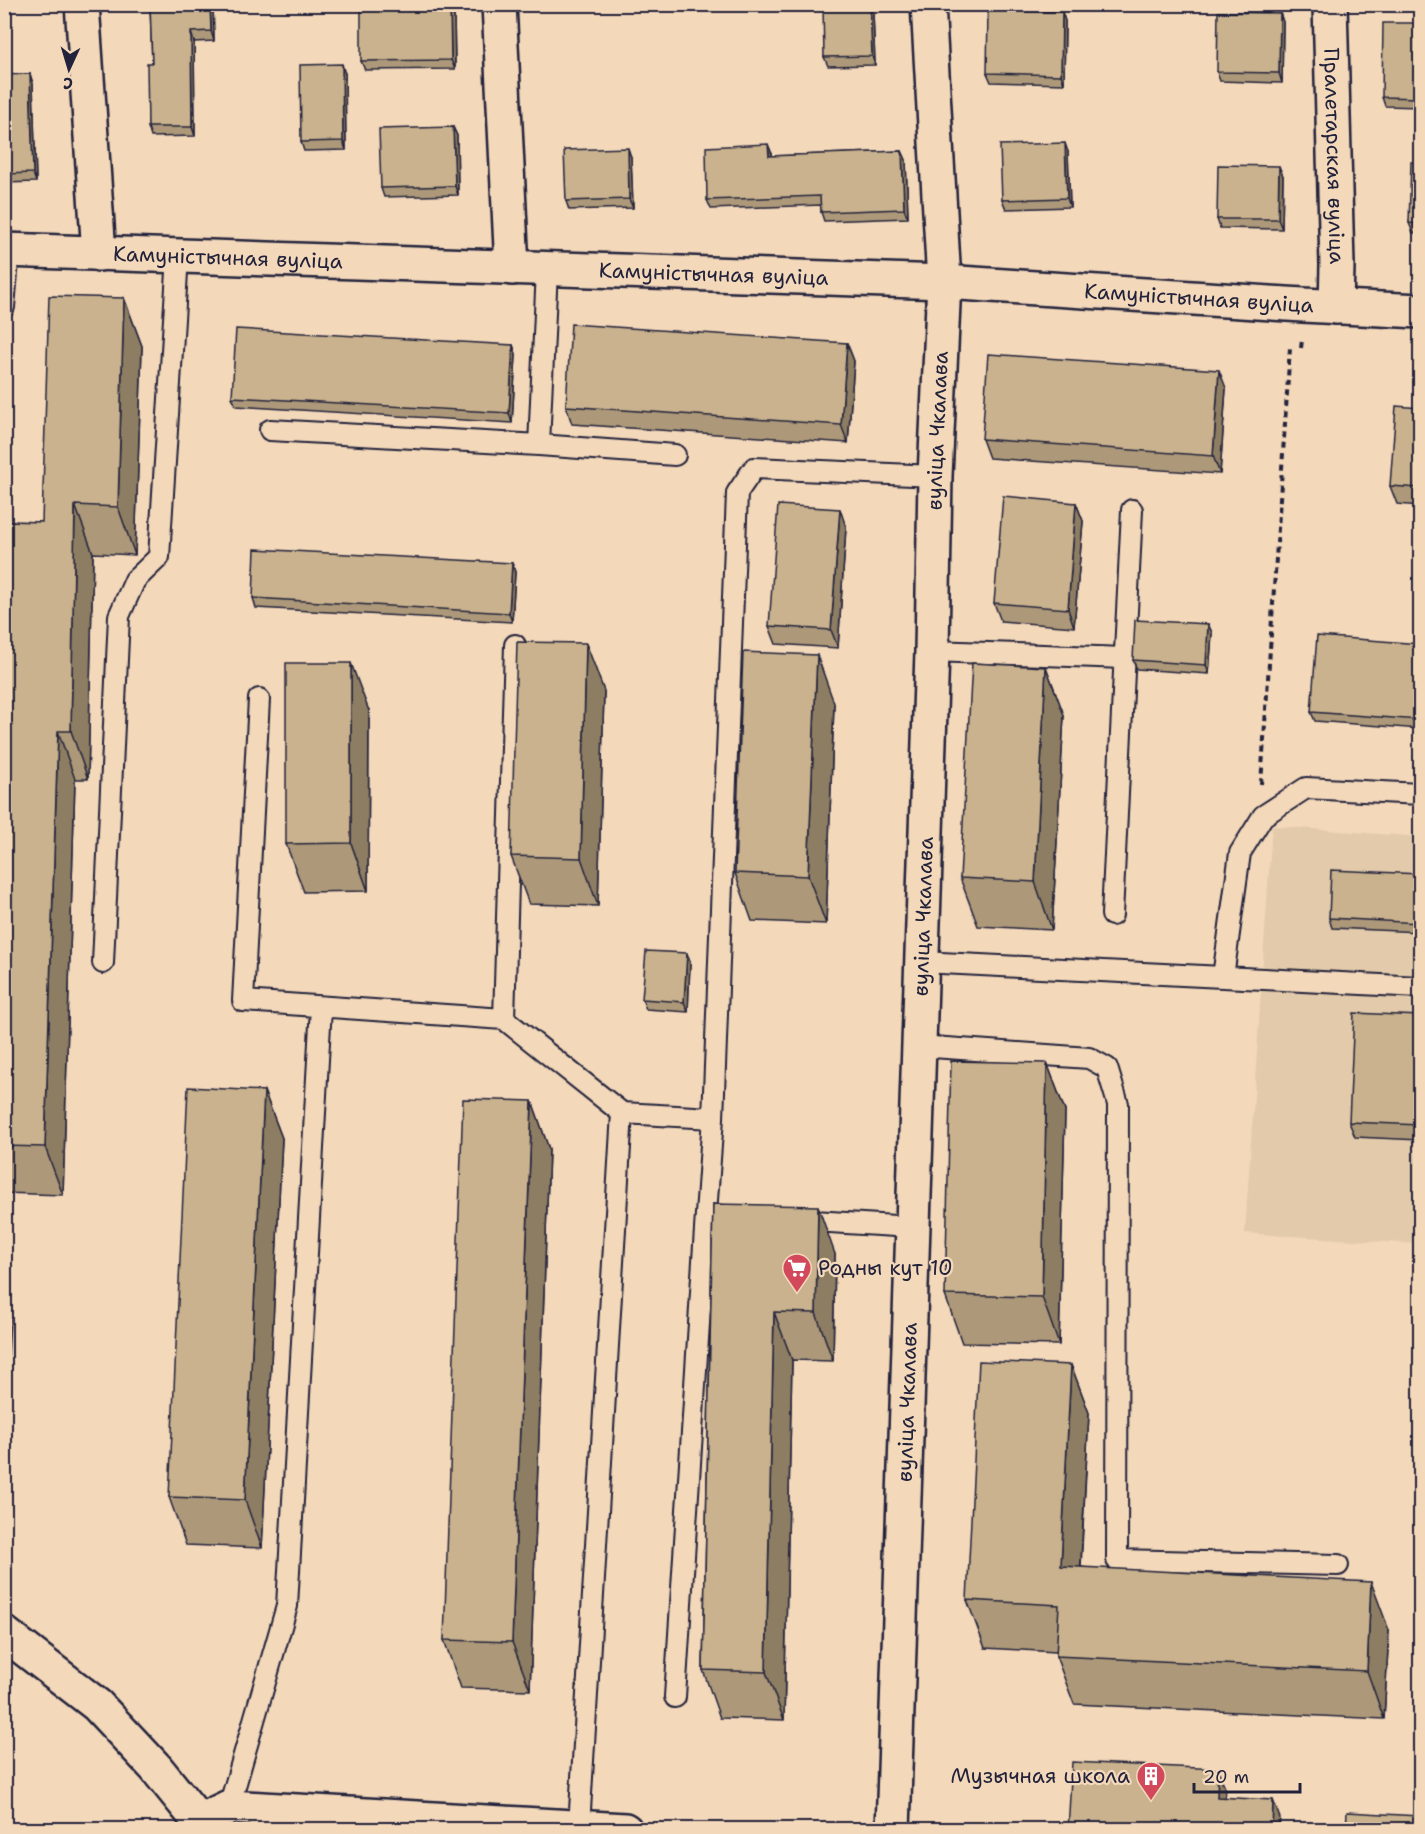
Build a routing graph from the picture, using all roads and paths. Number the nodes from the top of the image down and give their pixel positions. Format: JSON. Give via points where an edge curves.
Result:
{"nodes":[{"id":1,"x":82,"y":4,"type":"edge"},
{"id":2,"x":499,"y":4,"type":"edge"},
{"id":3,"x":928,"y":4,"type":"edge"},
{"id":4,"x":1330,"y":4,"type":"edge"},
{"id":5,"x":7,"y":250,"type":"edge"},
{"id":6,"x":99,"y":254,"type":"junction"},
{"id":7,"x":178,"y":256,"type":"junction"},
{"id":8,"x":512,"y":268,"type":"junction"},
{"id":9,"x":547,"y":269,"type":"junction"},
{"id":10,"x":944,"y":282,"type":"junction"},
{"id":11,"x":4,"y":307,"type":"edge"},
{"id":12,"x":1336,"y":307,"type":"junction"},
{"id":13,"x":1420,"y":310,"type":"edge"},
{"id":14,"x":1290,"y":348,"type":"dead end"},
{"id":15,"x":270,"y":430,"type":"dead end"},
{"id":16,"x":539,"y":445,"type":"junction"},
{"id":17,"x":675,"y":455,"type":"dead end"},
{"id":18,"x":935,"y":476,"type":"junction"},
{"id":19,"x":1132,"y":510,"type":"dead end"},
{"id":20,"x":515,"y":645,"type":"edge"},
{"id":21,"x":932,"y":651,"type":"junction"},
{"id":22,"x":1125,"y":658,"type":"junction"},
{"id":23,"x":259,"y":699,"type":"dead end"},
{"id":24,"x":1420,"y":794,"type":"edge"},
{"id":25,"x":1263,"y":816,"type":"junction"},
{"id":26,"x":1112,"y":915,"type":"dead end"},
{"id":27,"x":921,"y":962,"type":"junction"},
{"id":28,"x":104,"y":963,"type":"dead end"},
{"id":29,"x":1223,"y":977,"type":"junction"},
{"id":30,"x":1420,"y":987,"type":"edge"},
{"id":31,"x":321,"y":1007,"type":"junction"},
{"id":32,"x":504,"y":1018,"type":"junction"},
{"id":33,"x":918,"y":1046,"type":"junction"},
{"id":34,"x":622,"y":1113,"type":"junction"},
{"id":35,"x":713,"y":1119,"type":"junction"},
{"id":36,"x":706,"y":1214,"type":"junction"},
{"id":37,"x":740,"y":1216,"type":"edge"},
{"id":38,"x":775,"y":1219,"type":"edge"},
{"id":39,"x":912,"y":1227,"type":"junction"},
{"id":40,"x":1338,"y":1564,"type":"dead end"},
{"id":41,"x":4,"y":1633,"type":"edge"},
{"id":42,"x":675,"y":1697,"type":"dead end"},
{"id":43,"x":229,"y":1807,"type":"junction"},
{"id":44,"x":202,"y":1825,"type":"edge"},
{"id":45,"x":579,"y":1827,"type":"junction"},
{"id":46,"x":625,"y":1830,"type":"edge"},
{"id":47,"x":893,"y":1830,"type":"edge"}],
"edges":[{"from":1,"to":6,"type":"street"},
{"from":2,"to":8,"type":"street"},
{"from":3,"to":10,"type":"street","name":"вуліца Чкалава"},
{"from":4,"to":12,"type":"street","name":"Пралетарская вуліца"},
{"from":5,"to":6,"type":"street","name":"Камуністычная вуліца"},
{"from":5,"to":11,"type":"lane"},
{"from":6,"to":7,"type":"street","name":"Камуністычная вуліца"},
{"from":7,"to":8,"type":"street","name":"Камуністычная вуліца"},
{"from":7,"to":28,"type":"lane","via":[[159,557],[135,580],[119,616]]},
{"from":8,"to":9,"type":"street","name":"Камуністычная вуліца"},
{"from":9,"to":10,"type":"street","name":"Камуністычная вуліца"},
{"from":9,"to":16,"type":"lane"},
{"from":10,"to":12,"type":"street","name":"Камуністычная вуліца"},
{"from":10,"to":18,"type":"street","name":"вуліца Чкалава"},
{"from":12,"to":13,"type":"street","name":"Камуністычная вуліца"},
{"from":14,"to":25,"type":"path","via":[[1260,774]]},
{"from":15,"to":16,"type":"lane"},
{"from":16,"to":17,"type":"lane"},
{"from":18,"to":21,"type":"street","name":"вуліца Чкалава"},
{"from":18,"to":35,"type":"lane","via":[[754,468],[737,493]]},
{"from":19,"to":22,"type":"lane"},
{"from":20,"to":32,"type":"lane"},
{"from":21,"to":22,"type":"lane"},
{"from":21,"to":27,"type":"street","name":"вуліца Чкалава"},
{"from":22,"to":26,"type":"lane"},
{"from":23,"to":31,"type":"lane","via":[[243,1001]]},
{"from":24,"to":25,"type":"lane","via":[[1306,788]]},
{"from":25,"to":29,"type":"lane","via":[[1240,853]]},
{"from":27,"to":29,"type":"lane"},
{"from":27,"to":33,"type":"street","name":"вуліца Чкалава"},
{"from":29,"to":30,"type":"lane"},
{"from":31,"to":32,"type":"lane"},
{"from":31,"to":43,"type":"lane","via":[[287,1606]]},
{"from":32,"to":34,"type":"lane"},
{"from":33,"to":39,"type":"street","name":"вуліца Чкалава"},
{"from":33,"to":40,"type":"lane","via":[[1089,1058],[1107,1068],[1119,1104],[1117,1560]]},
{"from":34,"to":35,"type":"lane"},
{"from":34,"to":45,"type":"lane"},
{"from":35,"to":36,"type":"lane"},
{"from":36,"to":37,"type":"lane"},
{"from":36,"to":42,"type":"lane"},
{"from":38,"to":39,"type":"lane"},
{"from":39,"to":47,"type":"street","name":"вуліца Чкалава"},
{"from":41,"to":44,"type":"street","via":[[97,1705]]},
{"from":43,"to":44,"type":"street"},
{"from":43,"to":45,"type":"street"},
{"from":45,"to":46,"type":"street"}]}
